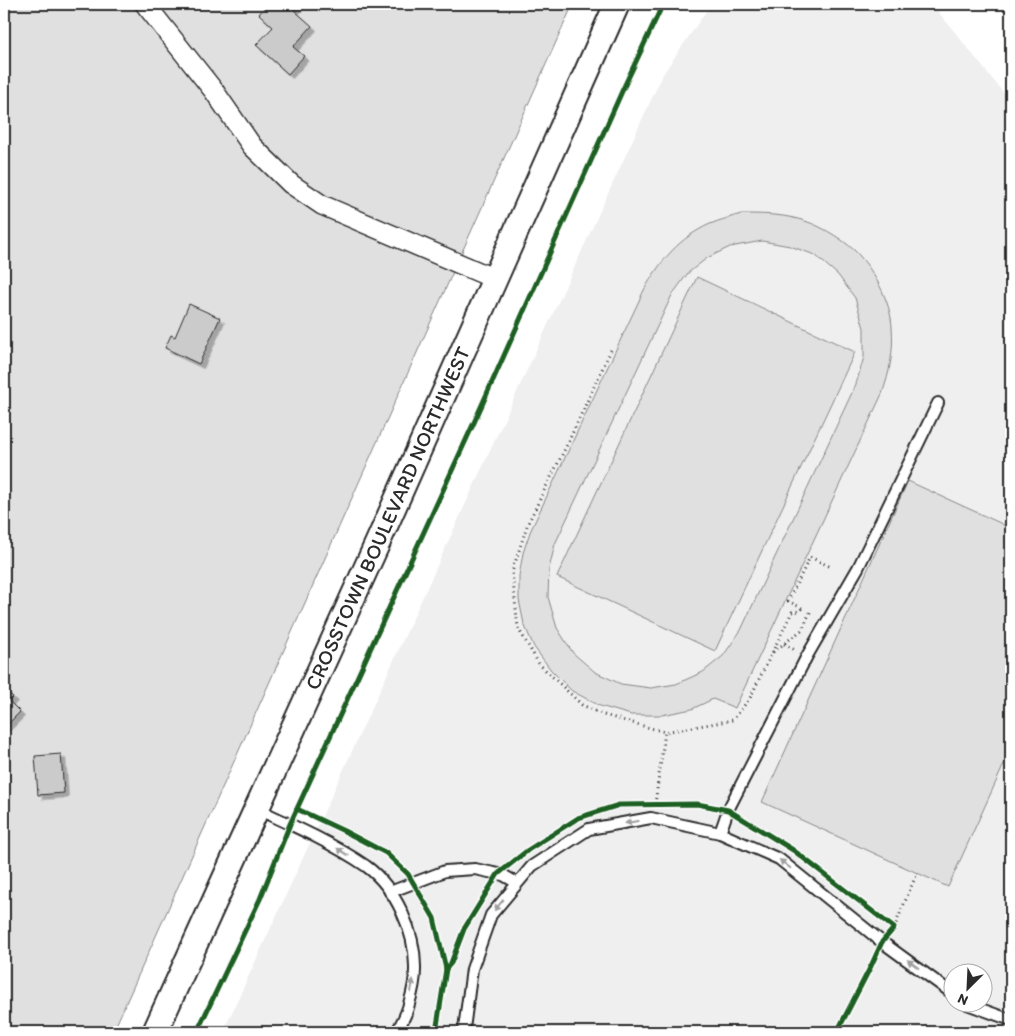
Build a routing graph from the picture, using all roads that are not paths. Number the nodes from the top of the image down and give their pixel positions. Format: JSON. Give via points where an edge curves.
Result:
{"nodes":[{"id":1,"x":617,"y":4,"type":"edge"},
{"id":2,"x":148,"y":5,"type":"edge"},
{"id":3,"x":496,"y":279,"type":"junction"},
{"id":4,"x":938,"y":403,"type":"dead end"},
{"id":5,"x":257,"y":809,"type":"junction"},
{"id":6,"x":720,"y":833,"type":"junction"},
{"id":7,"x":518,"y":883,"type":"junction"},
{"id":8,"x":390,"y":892,"type":"junction"},
{"id":9,"x":942,"y":986,"type":"edge"},
{"id":10,"x":992,"y":1013,"type":"edge"},
{"id":11,"x":1011,"y":1020,"type":"edge"},
{"id":12,"x":154,"y":1032,"type":"edge"},
{"id":13,"x":397,"y":1032,"type":"edge"},
{"id":14,"x":465,"y":1032,"type":"edge"}],
"edges":[{"from":1,"to":3,"type":"street","name":"CROSSTOWN BOULEVARD NORTHWEST"},
{"from":2,"to":3,"type":"street","via":[[252,146],[291,184],[322,205]]},
{"from":3,"to":5,"type":"street","name":"CROSSTOWN BOULEVARD NORTHWEST"},
{"from":4,"to":6,"type":"lane","via":[[858,568],[807,656],[728,810]]},
{"from":8,"to":5,"type":"lane","one_way":true,"via":[[367,867],[327,842]]},
{"from":5,"to":12,"type":"street","name":"CROSSTOWN BOULEVARD NORTHWEST"},
{"from":6,"to":7,"type":"lane","one_way":true,"via":[[652,818],[589,829],[532,866]]},
{"from":9,"to":6,"type":"lane","one_way":true,"via":[[779,859]]},
{"from":7,"to":8,"type":"lane","via":[[503,875],[475,869],[445,871]]},
{"from":7,"to":14,"type":"lane","one_way":true,"via":[[491,915],[472,969]]},
{"from":13,"to":8,"type":"lane","one_way":true,"via":[[409,1006],[415,970],[411,935]]},
{"from":10,"to":11,"type":"lane"}]}
